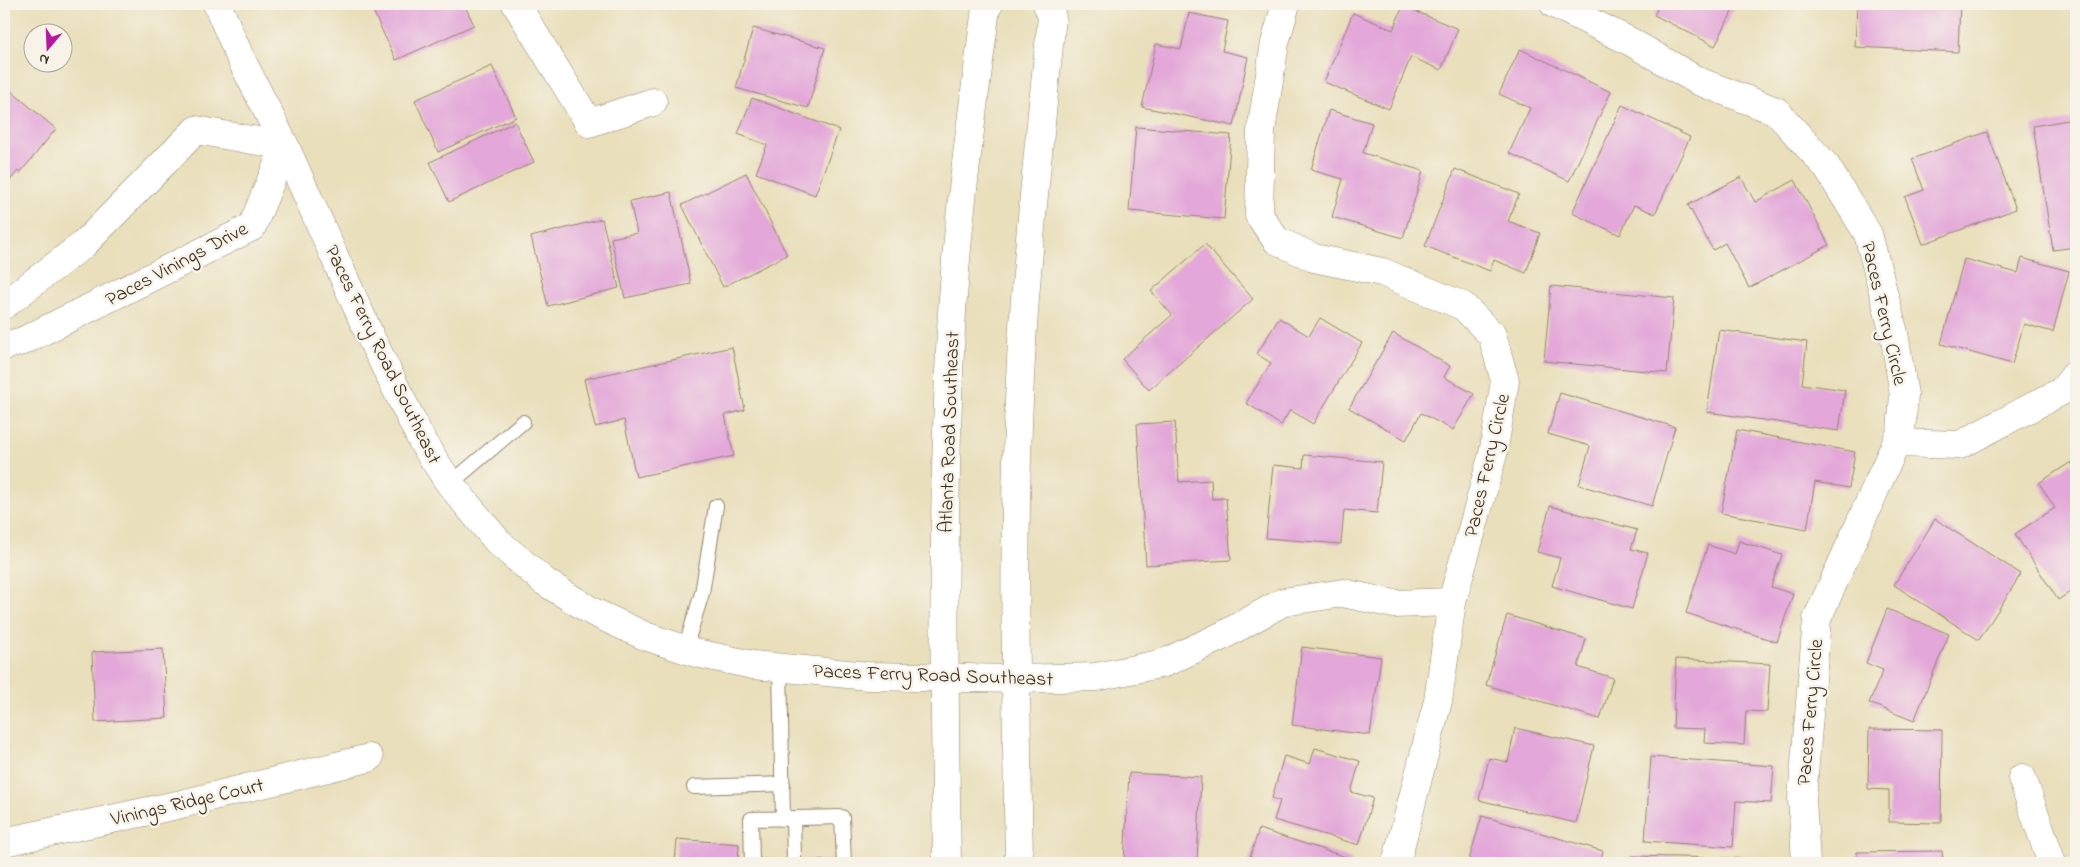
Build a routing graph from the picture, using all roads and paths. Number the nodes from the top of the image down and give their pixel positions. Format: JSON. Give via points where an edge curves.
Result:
{"nodes":[{"id":1,"x":217,"y":4,"type":"edge"},
{"id":2,"x":516,"y":4,"type":"edge"},
{"id":3,"x":989,"y":4,"type":"edge"},
{"id":4,"x":1047,"y":4,"type":"edge"},
{"id":5,"x":1286,"y":4,"type":"edge"},
{"id":6,"x":1554,"y":4,"type":"edge"},
{"id":7,"x":653,"y":102,"type":"dead end"},
{"id":8,"x":285,"y":146,"type":"junction"},
{"id":9,"x":4,"y":305,"type":"edge"},
{"id":10,"x":4,"y":346,"type":"edge"},
{"id":11,"x":2076,"y":374,"type":"edge"},
{"id":12,"x":523,"y":422,"type":"dead end"},
{"id":13,"x":1896,"y":443,"type":"junction"},
{"id":14,"x":450,"y":484,"type":"junction"},
{"id":15,"x":716,"y":506,"type":"dead end"},
{"id":16,"x":1452,"y":602,"type":"junction"},
{"id":17,"x":685,"y":649,"type":"junction"},
{"id":18,"x":780,"y":668,"type":"junction"},
{"id":19,"x":946,"y":678,"type":"junction"},
{"id":20,"x":1015,"y":679,"type":"junction"},
{"id":21,"x":369,"y":758,"type":"dead end"},
{"id":22,"x":2022,"y":778,"type":"dead end"},
{"id":23,"x":783,"y":784,"type":"junction"},
{"id":24,"x":694,"y":787,"type":"dead end"},
{"id":25,"x":788,"y":819,"type":"junction"},
{"id":26,"x":4,"y":842,"type":"edge"},
{"id":27,"x":794,"y":860,"type":"dead end"},
{"id":28,"x":752,"y":863,"type":"edge"},
{"id":29,"x":844,"y":863,"type":"edge"},
{"id":30,"x":947,"y":863,"type":"edge"},
{"id":31,"x":1019,"y":863,"type":"edge"},
{"id":32,"x":1396,"y":863,"type":"edge"},
{"id":33,"x":1806,"y":863,"type":"edge"},
{"id":34,"x":2052,"y":863,"type":"edge"}],
"edges":[{"from":1,"to":8,"type":"street","name":"Paces Ferry Road Southeast"},
{"from":2,"to":7,"type":"street","via":[[589,123]]},
{"from":3,"to":19,"type":"street","name":"Atlanta Road Southeast","via":[[963,180],[951,328],[945,521]]},
{"from":4,"to":20,"type":"street","via":[[1052,18],[1023,328],[1016,521]]},
{"from":5,"to":16,"type":"street","name":"Paces Ferry Circle","via":[[1275,43],[1260,131],[1259,215],[1276,240],[1314,258],[1382,272],[1463,306],[1492,335],[1505,381],[1493,454]]},
{"from":6,"to":13,"type":"street","name":"Paces Ferry Circle","via":[[1631,42],[1698,82],[1776,111],[1826,166],[1868,234],[1894,333],[1904,395],[1901,432]]},
{"from":8,"to":9,"type":"street","via":[[196,130],[84,244]]},
{"from":8,"to":10,"type":"street","name":"Paces Vinings Drive","via":[[252,227],[23,341]]},
{"from":8,"to":14,"type":"street","name":"Paces Ferry Road Southeast","via":[[371,338],[423,443]]},
{"from":11,"to":13,"type":"street","via":[[2062,391],[1960,445]]},
{"from":12,"to":14,"type":"lane"},
{"from":13,"to":33,"type":"street","name":"Paces Ferry Circle","via":[[1817,619],[1802,799]]},
{"from":14,"to":17,"type":"street","name":"Paces Ferry Road Southeast","via":[[498,542],[545,582],[594,612],[645,636]]},
{"from":15,"to":17,"type":"lane","via":[[702,593]]},
{"from":16,"to":20,"type":"street","name":"Paces Ferry Road Southeast","via":[[1394,604],[1343,593],[1283,602],[1164,663],[1096,678]]},
{"from":16,"to":32,"type":"street","name":"Paces Ferry Circle","via":[[1438,700]]},
{"from":17,"to":18,"type":"street","name":"Paces Ferry Road Southeast"},
{"from":18,"to":19,"type":"street","name":"Paces Ferry Road Southeast","via":[[868,676]]},
{"from":18,"to":23,"type":"lane"},
{"from":19,"to":20,"type":"street","name":"Paces Ferry Road Southeast"},
{"from":19,"to":30,"type":"street","name":"Atlanta Road Southeast"},
{"from":20,"to":31,"type":"street"},
{"from":21,"to":26,"type":"street","name":"Vinings Ridge Court","via":[[177,805]]},
{"from":22,"to":34,"type":"street"},
{"from":23,"to":24,"type":"lane"},
{"from":23,"to":25,"type":"lane"},
{"from":25,"to":27,"type":"lane"},
{"from":25,"to":28,"type":"lane","via":[[751,819]]},
{"from":25,"to":29,"type":"lane","via":[[842,817]]}]}
